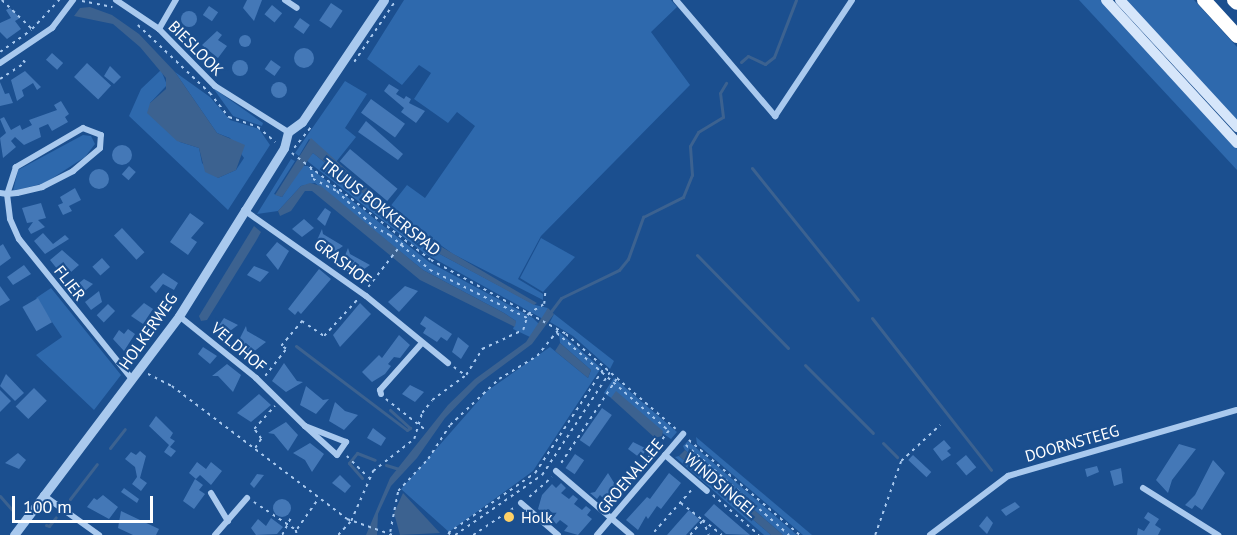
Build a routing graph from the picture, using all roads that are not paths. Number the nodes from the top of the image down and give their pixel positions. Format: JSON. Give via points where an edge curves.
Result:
{"nodes":[{"id":1,"x":116,"y":0,"type":"edge"},
{"id":2,"x":176,"y":0,"type":"edge"},
{"id":3,"x":285,"y":0,"type":"edge"},
{"id":4,"x":384,"y":0,"type":"edge"},
{"id":5,"x":676,"y":0,"type":"edge"},
{"id":6,"x":852,"y":0,"type":"edge"},
{"id":7,"x":1106,"y":0,"type":"edge"},
{"id":8,"x":1120,"y":0,"type":"edge"},
{"id":9,"x":1204,"y":0,"type":"edge"},
{"id":10,"x":71,"y":2,"type":"edge"},
{"id":11,"x":297,"y":8,"type":"dead end"},
{"id":12,"x":159,"y":29,"type":"junction"},
{"id":13,"x":1237,"y":36,"type":"edge"},
{"id":14,"x":0,"y":63,"type":"edge"},
{"id":15,"x":1237,"y":127,"type":"edge"},
{"id":16,"x":288,"y":132,"type":"junction"},
{"id":17,"x":1237,"y":143,"type":"edge"},
{"id":18,"x":3,"y":194,"type":"edge"},
{"id":19,"x":244,"y":210,"type":"junction"},
{"id":20,"x":179,"y":316,"type":"junction"},
{"id":21,"x":421,"y":344,"type":"junction"},
{"id":22,"x":448,"y":363,"type":"road end"},
{"id":23,"x":132,"y":379,"type":"junction"},
{"id":24,"x":381,"y":394,"type":"road end"},
{"id":25,"x":1237,"y":410,"type":"edge"},
{"id":26,"x":305,"y":426,"type":"junction"},
{"id":27,"x":680,"y":437,"type":"road end"},
{"id":28,"x":665,"y":455,"type":"junction"},
{"id":29,"x":556,"y":471,"type":"road end"},
{"id":30,"x":1143,"y":488,"type":"dead end"},
{"id":31,"x":707,"y":491,"type":"road end"},
{"id":32,"x":212,"y":493,"type":"dead end"},
{"id":33,"x":43,"y":495,"type":"junction"},
{"id":34,"x":247,"y":498,"type":"road end"},
{"id":35,"x":524,"y":501,"type":"road end"},
{"id":36,"x":612,"y":518,"type":"junction"},
{"id":37,"x":228,"y":521,"type":"junction"},
{"id":38,"x":14,"y":535,"type":"edge"},
{"id":39,"x":99,"y":535,"type":"edge"},
{"id":40,"x":215,"y":535,"type":"edge"},
{"id":41,"x":558,"y":535,"type":"edge"},
{"id":42,"x":597,"y":535,"type":"edge"},
{"id":43,"x":631,"y":535,"type":"edge"},
{"id":44,"x":930,"y":535,"type":"edge"},
{"id":45,"x":1218,"y":535,"type":"edge"}],
"edges":[{"from":1,"to":12,"type":"street","name":"BIESLOOK"},
{"from":2,"to":12,"type":"street"},
{"from":3,"to":11,"type":"street"},
{"from":4,"to":16,"type":"street","via":[[302,122]]},
{"from":5,"to":6,"type":"street","via":[[775,116]]},
{"from":7,"to":17,"type":"main road"},
{"from":8,"to":15,"type":"main road"},
{"from":9,"to":13,"type":"highway"},
{"from":10,"to":14,"type":"street","via":[[52,28]]},
{"from":12,"to":16,"type":"street","name":"BIESLOOK","via":[[214,86]]},
{"from":16,"to":19,"type":"street","name":"HOLKERWEG","via":[[284,148]]},
{"from":18,"to":18,"type":"street","via":[[42,187],[73,171],[100,148],[101,135],[83,128],[22,161]]},
{"from":18,"to":23,"type":"street","name":"FLIER","via":[[19,239]]},
{"from":19,"to":20,"type":"street","name":"HOLKERWEG"},
{"from":19,"to":21,"type":"street","name":"GRASHOF","via":[[363,293]]},
{"from":20,"to":23,"type":"street","name":"HOLKERWEG"},
{"from":20,"to":26,"type":"street","name":"VELDHOF","via":[[260,382]]},
{"from":21,"to":22,"type":"street","name":"GRASHOF"},
{"from":21,"to":24,"type":"street","via":[[380,390]]},
{"from":23,"to":33,"type":"street","name":"HOLKERWEG"},
{"from":25,"to":44,"type":"street","name":"DOORNSTEEG","via":[[1008,476]]},
{"from":26,"to":26,"type":"street","name":"VELDHOF","via":[[337,454],[346,442],[325,434]]},
{"from":27,"to":28,"type":"street","name":"GROENALLEE"},
{"from":28,"to":31,"type":"street","name":"WINDSINGEL"},
{"from":28,"to":36,"type":"street","name":"GROENALLEE"},
{"from":29,"to":36,"type":"street"},
{"from":30,"to":45,"type":"street"},
{"from":32,"to":37,"type":"street"},
{"from":33,"to":38,"type":"street","name":"HOLKERWEG"},
{"from":33,"to":39,"type":"street"},
{"from":34,"to":37,"type":"street"},
{"from":35,"to":41,"type":"street"},
{"from":36,"to":42,"type":"street","name":"GROENALLEE"},
{"from":36,"to":43,"type":"street"},
{"from":37,"to":40,"type":"street"}]}
